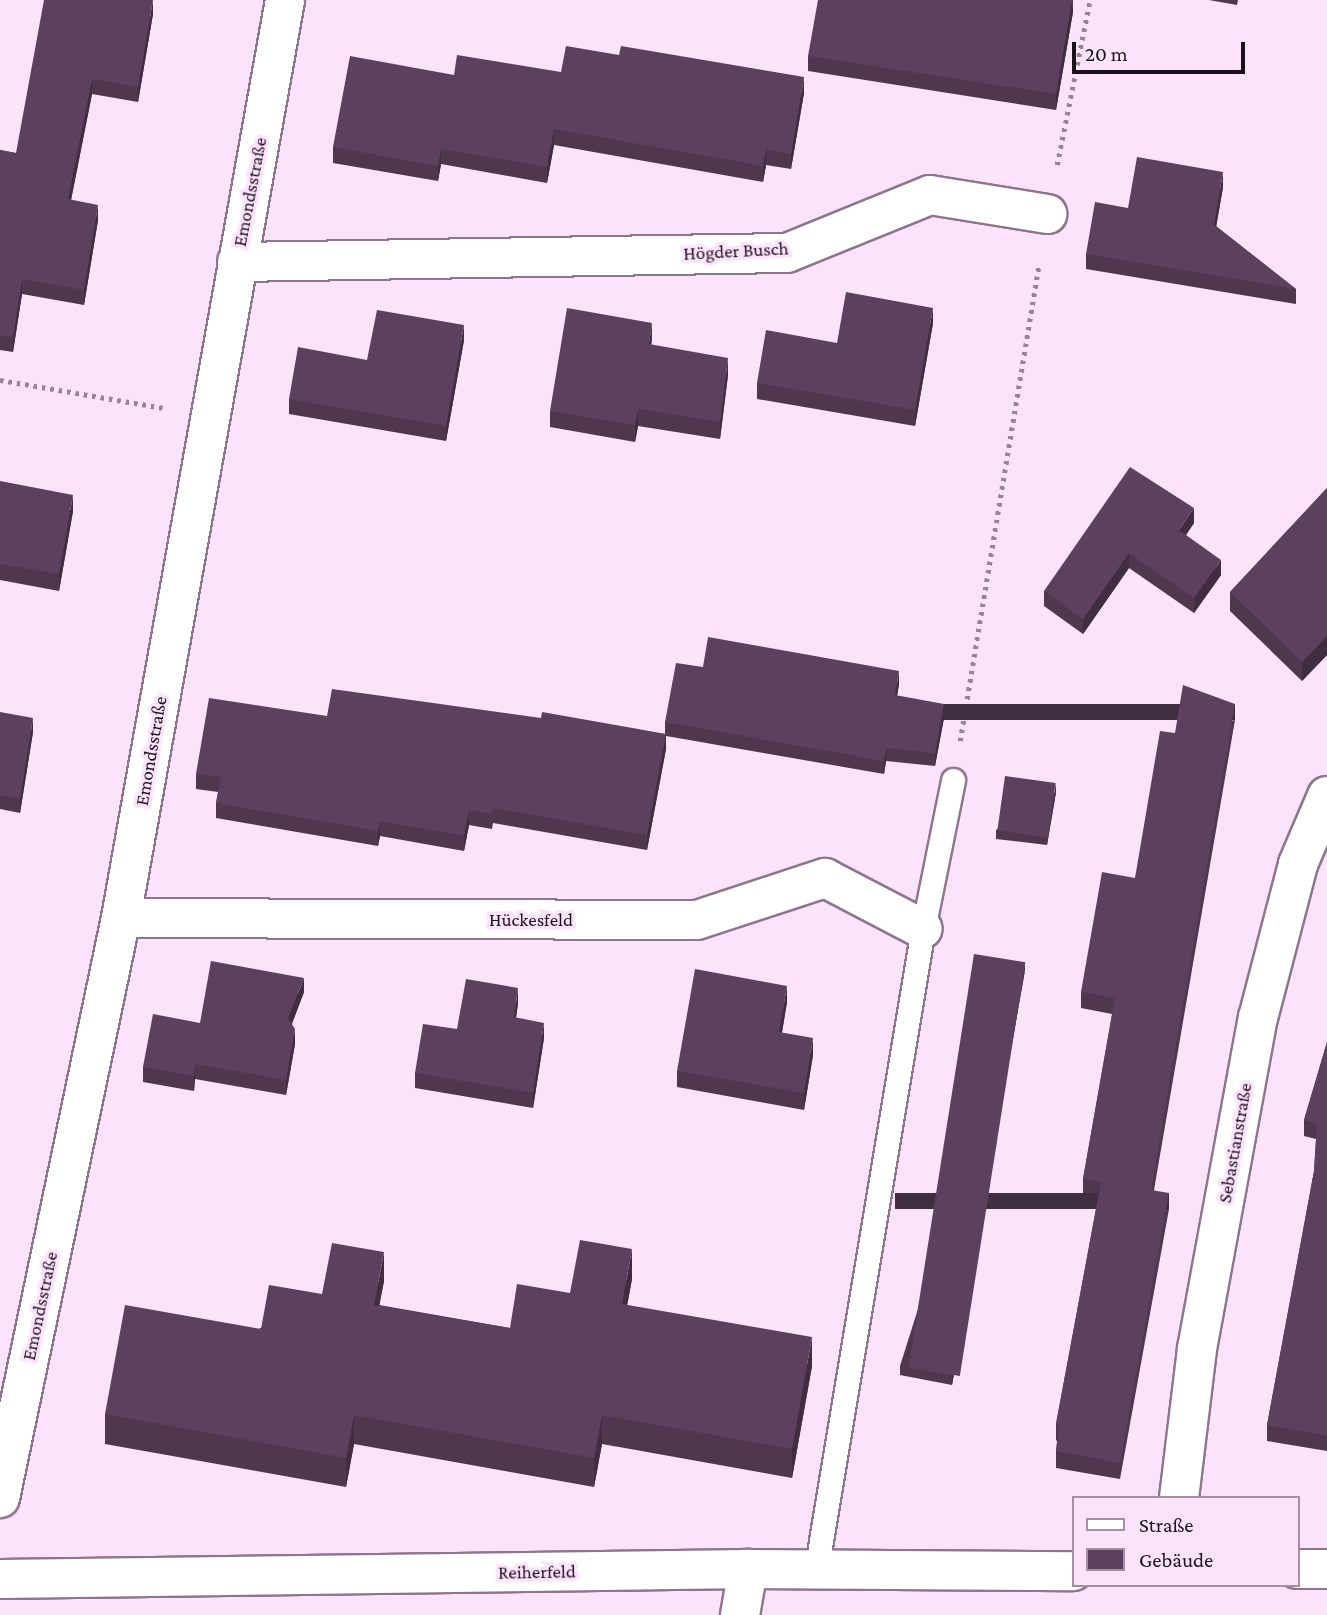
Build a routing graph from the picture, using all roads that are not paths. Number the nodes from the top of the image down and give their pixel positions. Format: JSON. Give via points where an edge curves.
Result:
{"nodes":[{"id":1,"x":285,"y":0,"type":"edge"},
{"id":2,"x":1047,"y":214,"type":"road end"},
{"id":3,"x":237,"y":262,"type":"junction"},
{"id":4,"x":953,"y":780,"type":"road end"},
{"id":5,"x":1327,"y":796,"type":"edge"},
{"id":6,"x":121,"y":918,"type":"junction"},
{"id":7,"x":923,"y":929,"type":"junction"},
{"id":8,"x":1179,"y":1496,"type":"edge"},
{"id":9,"x":0,"y":1498,"type":"edge"},
{"id":10,"x":748,"y":1569,"type":"junction"},
{"id":11,"x":1299,"y":1569,"type":"edge"},
{"id":12,"x":1327,"y":1569,"type":"edge"},
{"id":13,"x":816,"y":1571,"type":"junction"},
{"id":14,"x":1072,"y":1571,"type":"edge"},
{"id":15,"x":0,"y":1579,"type":"edge"},
{"id":16,"x":740,"y":1615,"type":"edge"}],
"edges":[{"from":1,"to":3,"type":"street","name":"Emondsstraße"},
{"from":2,"to":3,"type":"street","name":"Högder Busch","via":[[930,195],[787,253]]},
{"from":3,"to":6,"type":"street","name":"Emondsstraße"},
{"from":4,"to":7,"type":"lane"},
{"from":5,"to":8,"type":"street","name":"Sebastianstraße","via":[[1298,864],[1258,1018],[1197,1349]]},
{"from":6,"to":7,"type":"street","name":"Hückesfeld","via":[[697,920],[825,878]]},
{"from":6,"to":9,"type":"street","name":"Emondsstraße"},
{"from":7,"to":13,"type":"lane"},
{"from":10,"to":13,"type":"street","name":"Reiherfeld"},
{"from":10,"to":15,"type":"street","name":"Reiherfeld"},
{"from":10,"to":16,"type":"street"},
{"from":11,"to":12,"type":"street"},
{"from":13,"to":14,"type":"street","name":"Reiherfeld"}]}
